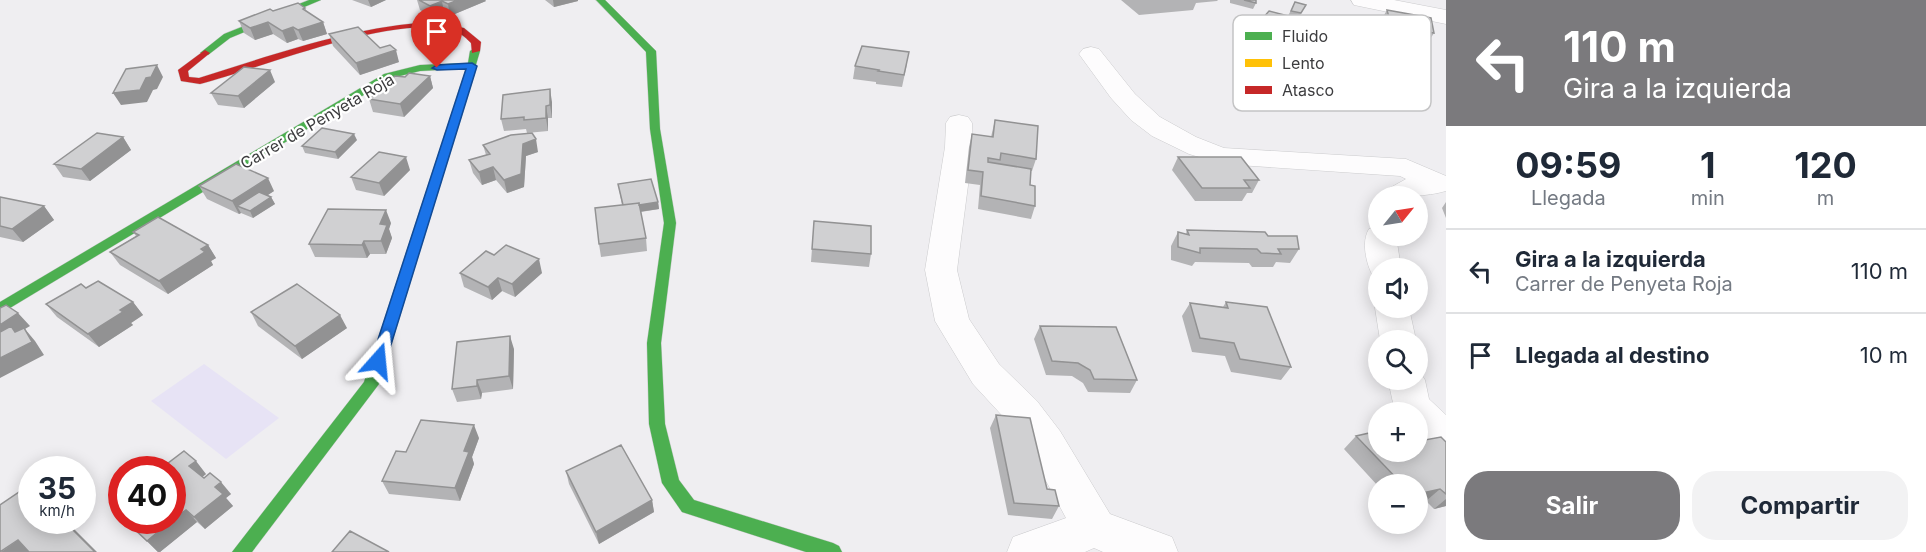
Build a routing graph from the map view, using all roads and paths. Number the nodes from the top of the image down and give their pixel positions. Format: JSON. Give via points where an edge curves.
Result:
{"nodes":[{"id":1,"x":317,"y":0,"type":"edge"},
{"id":2,"x":600,"y":0,"type":"edge"},
{"id":3,"x":1362,"y":0,"type":"edge"},
{"id":4,"x":1438,"y":0,"type":"edge"},
{"id":5,"x":1446,"y":9,"type":"edge"},
{"id":6,"x":1446,"y":17,"type":"edge"},
{"id":7,"x":1091,"y":54,"type":"dead end"},
{"id":8,"x":472,"y":66,"type":"junction"},
{"id":9,"x":959,"y":123,"type":"dead end"},
{"id":10,"x":1443,"y":184,"type":"edge"},
{"id":11,"x":1414,"y":186,"type":"edge"},
{"id":12,"x":0,"y":309,"type":"edge"},
{"id":13,"x":1428,"y":423,"type":"edge"},
{"id":14,"x":1446,"y":440,"type":"edge"},
{"id":15,"x":1095,"y":528,"type":"junction"},
{"id":16,"x":241,"y":552,"type":"edge"},
{"id":17,"x":833,"y":552,"type":"edge"},
{"id":18,"x":1029,"y":552,"type":"edge"},
{"id":19,"x":1156,"y":552,"type":"edge"}],
"edges":[{"from":1,"to":8,"type":"street","via":[[227,36],[183,70],[185,79],[200,81],[342,38],[430,25],[459,29],[476,42]]},
{"from":2,"to":17,"type":"street","via":[[651,51],[655,129],[670,223],[654,343],[657,424],[671,483],[688,506]]},
{"from":3,"to":6,"type":"street"},
{"from":4,"to":5,"type":"street"},
{"from":7,"to":10,"type":"street","via":[[1131,106],[1201,151],[1223,156],[1406,168]]},
{"from":8,"to":12,"type":"street","name":"Carrer de Penyeta Roja","via":[[420,68],[388,76]]},
{"from":8,"to":16,"type":"street","via":[[371,384]]},
{"from":9,"to":15,"type":"street","via":[[941,270],[952,321],[986,374],[1046,443]]},
{"from":10,"to":11,"type":"street"},
{"from":13,"to":14,"type":"street"},
{"from":15,"to":18,"type":"street"},
{"from":15,"to":19,"type":"street"}]}
